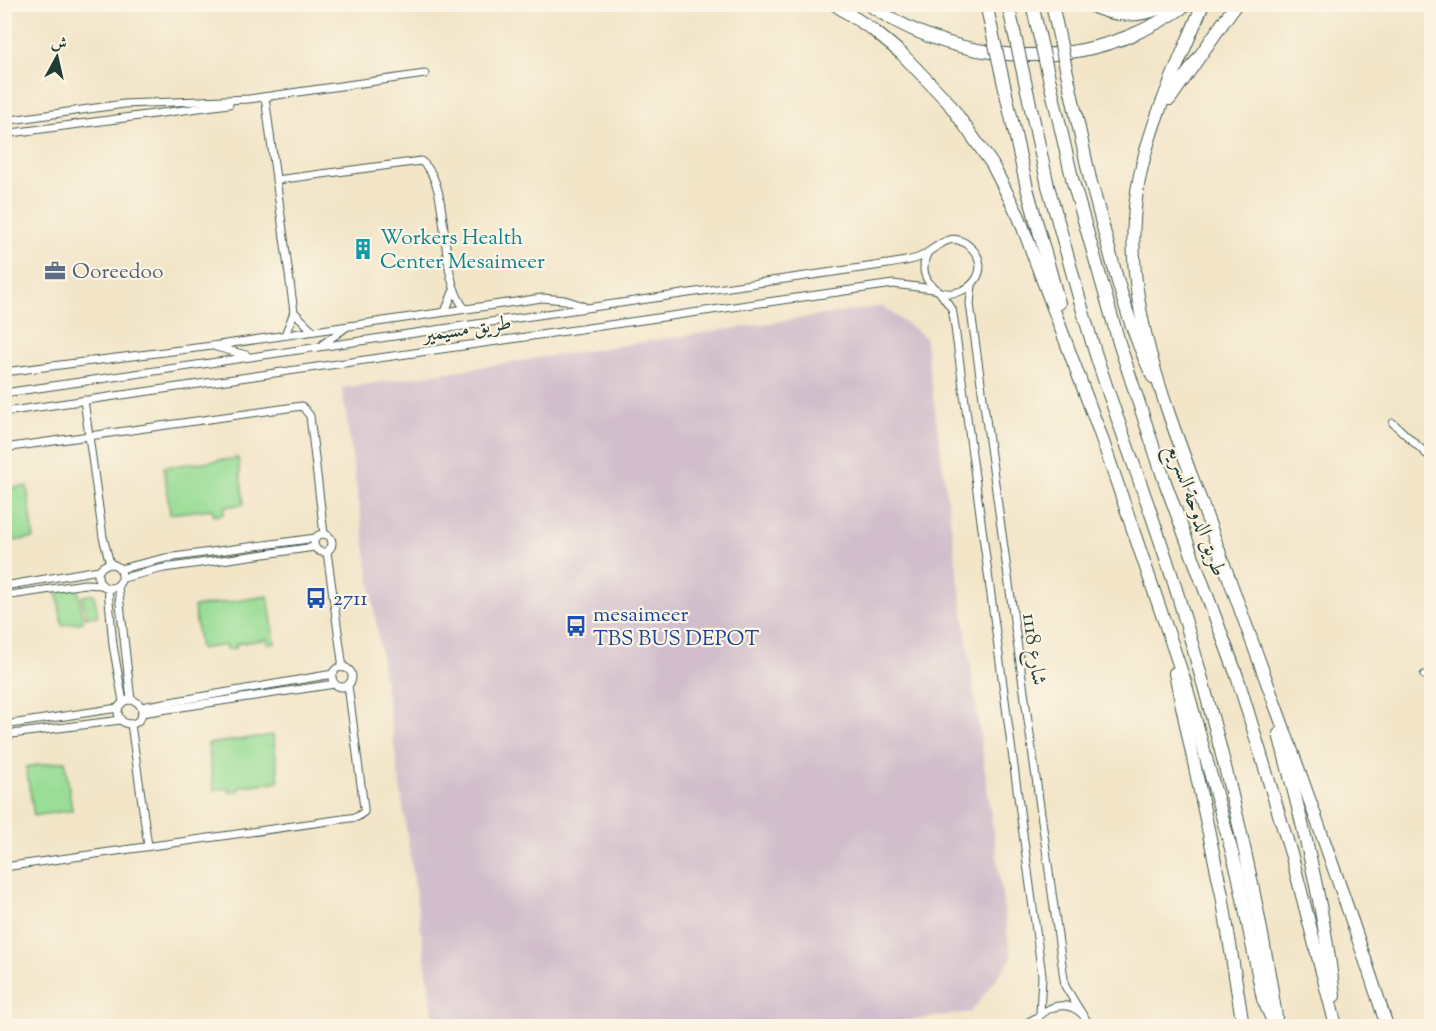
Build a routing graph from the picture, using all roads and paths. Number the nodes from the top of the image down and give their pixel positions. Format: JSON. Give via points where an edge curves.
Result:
{"nodes":[{"id":1,"x":834,"y":4,"type":"edge"},
{"id":2,"x":868,"y":4,"type":"edge"},
{"id":3,"x":986,"y":4,"type":"edge"},
{"id":4,"x":1008,"y":4,"type":"edge"},
{"id":5,"x":1032,"y":4,"type":"edge"},
{"id":6,"x":1053,"y":4,"type":"edge"},
{"id":7,"x":1088,"y":4,"type":"edge"},
{"id":8,"x":1169,"y":4,"type":"edge"},
{"id":9,"x":1188,"y":4,"type":"edge"},
{"id":10,"x":1203,"y":4,"type":"edge"},
{"id":11,"x":1236,"y":4,"type":"edge"},
{"id":12,"x":425,"y":74,"type":"dead end"},
{"id":13,"x":265,"y":97,"type":"junction"},
{"id":14,"x":249,"y":99,"type":"junction"},
{"id":15,"x":1157,"y":117,"type":"junction"},
{"id":16,"x":4,"y":121,"type":"edge"},
{"id":17,"x":4,"y":134,"type":"edge"},
{"id":18,"x":276,"y":180,"type":"junction"},
{"id":19,"x":928,"y":252,"type":"junction"},
{"id":20,"x":972,"y":285,"type":"junction"},
{"id":21,"x":937,"y":290,"type":"junction"},
{"id":22,"x":453,"y":292,"type":"junction"},
{"id":23,"x":586,"y":307,"type":"junction"},
{"id":24,"x":465,"y":309,"type":"junction"},
{"id":25,"x":294,"y":312,"type":"junction"},
{"id":26,"x":445,"y":312,"type":"junction"},
{"id":27,"x":347,"y":326,"type":"junction"},
{"id":28,"x":313,"y":331,"type":"junction"},
{"id":29,"x":285,"y":335,"type":"junction"},
{"id":30,"x":322,"y":345,"type":"junction"},
{"id":31,"x":212,"y":346,"type":"junction"},
{"id":32,"x":249,"y":356,"type":"junction"},
{"id":33,"x":4,"y":372,"type":"edge"},
{"id":34,"x":1083,"y":391,"type":"junction"},
{"id":35,"x":4,"y":393,"type":"edge"},
{"id":36,"x":84,"y":400,"type":"junction"},
{"id":37,"x":1165,"y":400,"type":"junction"},
{"id":38,"x":4,"y":412,"type":"edge"},
{"id":39,"x":1393,"y":423,"type":"dead end"},
{"id":40,"x":90,"y":436,"type":"junction"},
{"id":41,"x":4,"y":448,"type":"edge"},
{"id":42,"x":1431,"y":459,"type":"edge"},
{"id":43,"x":324,"y":534,"type":"junction"},
{"id":44,"x":316,"y":538,"type":"junction"},
{"id":45,"x":315,"y":547,"type":"junction"},
{"id":46,"x":327,"y":552,"type":"junction"},
{"id":47,"x":110,"y":564,"type":"junction"},
{"id":48,"x":120,"y":569,"type":"junction"},
{"id":49,"x":99,"y":570,"type":"junction"},
{"id":50,"x":123,"y":578,"type":"junction"},
{"id":51,"x":101,"y":585,"type":"junction"},
{"id":52,"x":4,"y":586,"type":"edge"},
{"id":53,"x":118,"y":586,"type":"junction"},
{"id":54,"x":108,"y":589,"type":"junction"},
{"id":55,"x":4,"y":596,"type":"edge"},
{"id":56,"x":1167,"y":634,"type":"junction"},
{"id":57,"x":343,"y":668,"type":"junction"},
{"id":58,"x":333,"y":674,"type":"junction"},
{"id":59,"x":335,"y":684,"type":"junction"},
{"id":60,"x":1265,"y":684,"type":"junction"},
{"id":61,"x":348,"y":685,"type":"junction"},
{"id":62,"x":131,"y":700,"type":"junction"},
{"id":63,"x":120,"y":705,"type":"junction"},
{"id":64,"x":142,"y":710,"type":"junction"},
{"id":65,"x":121,"y":720,"type":"junction"},
{"id":66,"x":131,"y":724,"type":"junction"},
{"id":67,"x":4,"y":725,"type":"edge"},
{"id":68,"x":4,"y":735,"type":"edge"},
{"id":69,"x":148,"y":846,"type":"junction"},
{"id":70,"x":4,"y":867,"type":"edge"},
{"id":71,"x":1082,"y":1014,"type":"junction"},
{"id":72,"x":1036,"y":1020,"type":"edge"},
{"id":73,"x":1022,"y":1026,"type":"edge"},
{"id":74,"x":1089,"y":1026,"type":"edge"},
{"id":75,"x":1243,"y":1026,"type":"edge"},
{"id":76,"x":1276,"y":1026,"type":"edge"},
{"id":77,"x":1337,"y":1026,"type":"edge"},
{"id":78,"x":1388,"y":1026,"type":"edge"}],
"edges":[{"from":1,"to":34,"type":"highway","via":[[902,54],[948,102],[992,164],[1019,217]]},
{"from":2,"to":9,"type":"highway","via":[[888,18],[962,48],[1030,54],[1107,44]]},
{"from":3,"to":34,"type":"highway","bridge":true,"via":[[1027,188]]},
{"from":4,"to":76,"type":"highway","name":"طريق الدوحة السريع","bridge":true,"via":[[1048,186],[1095,352],[1202,678],[1262,930]]},
{"from":5,"to":77,"type":"highway","name":"طريق الدوحة السريع","bridge":true,"via":[[1073,182],[1120,346],[1161,471],[1237,676],[1292,857]]},
{"from":6,"to":37,"type":"highway","bridge":true,"via":[[1090,179],[1143,357]]},
{"from":7,"to":8,"type":"highway","via":[[1109,13],[1132,15]]},
{"from":10,"to":15,"type":"highway"},
{"from":11,"to":15,"type":"highway"},
{"from":12,"to":13,"type":"street"},
{"from":13,"to":14,"type":"street"},
{"from":13,"to":18,"type":"street"},
{"from":14,"to":16,"type":"street","via":[[138,103]]},
{"from":14,"to":17,"type":"street"},
{"from":15,"to":37,"type":"highway","via":[[1141,170],[1134,219],[1135,278]]},
{"from":18,"to":22,"type":"street","via":[[421,161],[436,178]]},
{"from":18,"to":25,"type":"street"},
{"from":19,"to":20,"type":"street","via":[[934,245],[951,239],[968,245],[979,269]]},
{"from":19,"to":21,"type":"street","via":[[925,276]]},
{"from":19,"to":23,"type":"street","name":"طريق مسيمير","via":[[888,264]]},
{"from":20,"to":21,"type":"street","via":[[957,294]]},
{"from":20,"to":71,"type":"street","name":"شارع 1118","via":[[972,322],[1065,986]]},
{"from":21,"to":36,"type":"street","name":"طريق مسيمير","via":[[893,284]]},
{"from":21,"to":72,"type":"street","name":"شارع 1118","via":[[952,309],[956,331],[1042,975]]},
{"from":22,"to":24,"type":"street"},
{"from":22,"to":26,"type":"street"},
{"from":23,"to":24,"type":"street","via":[[550,298]]},
{"from":23,"to":30,"type":"street","name":"طريق مسيمير"},
{"from":24,"to":26,"type":"street"},
{"from":25,"to":28,"type":"street"},
{"from":25,"to":29,"type":"street"},
{"from":26,"to":27,"type":"street"},
{"from":27,"to":28,"type":"street"},
{"from":27,"to":30,"type":"street"},
{"from":28,"to":29,"type":"street"},
{"from":29,"to":31,"type":"street"},
{"from":30,"to":32,"type":"street","name":"طريق مسيمير"},
{"from":31,"to":32,"type":"street"},
{"from":31,"to":33,"type":"street"},
{"from":32,"to":35,"type":"street","name":"طريق مسيمير"},
{"from":34,"to":56,"type":"highway"},
{"from":36,"to":38,"type":"street","name":"طريق مسيمير"},
{"from":36,"to":40,"type":"street"},
{"from":37,"to":60,"type":"highway"},
{"from":39,"to":42,"type":"street"},
{"from":40,"to":41,"type":"street"},
{"from":40,"to":43,"type":"street","via":[[302,406],[310,416]]},
{"from":40,"to":47,"type":"street"},
{"from":43,"to":44,"type":"street"},
{"from":43,"to":46,"type":"street","via":[[333,542]]},
{"from":44,"to":45,"type":"street"},
{"from":44,"to":48,"type":"street","via":[[166,558]]},
{"from":45,"to":46,"type":"street"},
{"from":45,"to":50,"type":"street","via":[[164,568]]},
{"from":46,"to":57,"type":"street"},
{"from":47,"to":48,"type":"street"},
{"from":47,"to":49,"type":"street"},
{"from":48,"to":50,"type":"street"},
{"from":49,"to":51,"type":"street"},
{"from":49,"to":52,"type":"street"},
{"from":50,"to":53,"type":"street"},
{"from":51,"to":54,"type":"street"},
{"from":51,"to":55,"type":"street"},
{"from":53,"to":54,"type":"street"},
{"from":53,"to":62,"type":"street"},
{"from":54,"to":63,"type":"street"},
{"from":56,"to":75,"type":"highway","via":[[1222,894]]},
{"from":56,"to":76,"type":"highway","via":[[1185,682],[1238,874],[1263,999]]},
{"from":57,"to":58,"type":"street"},
{"from":57,"to":61,"type":"street","via":[[351,673]]},
{"from":58,"to":59,"type":"street"},
{"from":58,"to":64,"type":"street"},
{"from":59,"to":61,"type":"street"},
{"from":59,"to":64,"type":"street"},
{"from":60,"to":77,"type":"highway","via":[[1320,897]]},
{"from":60,"to":78,"type":"highway","via":[[1344,892]]},
{"from":61,"to":69,"type":"street","via":[[364,808],[357,818]]},
{"from":62,"to":63,"type":"street"},
{"from":62,"to":64,"type":"street"},
{"from":63,"to":65,"type":"street"},
{"from":63,"to":67,"type":"street"},
{"from":64,"to":66,"type":"street","via":[[137,722]]},
{"from":65,"to":66,"type":"street"},
{"from":65,"to":68,"type":"street"},
{"from":66,"to":69,"type":"street"},
{"from":69,"to":70,"type":"street"},
{"from":71,"to":72,"type":"street","via":[[1075,1008],[1058,1005]]},
{"from":71,"to":74,"type":"street","name":"شارع 1118"},
{"from":72,"to":73,"type":"street"}]}
